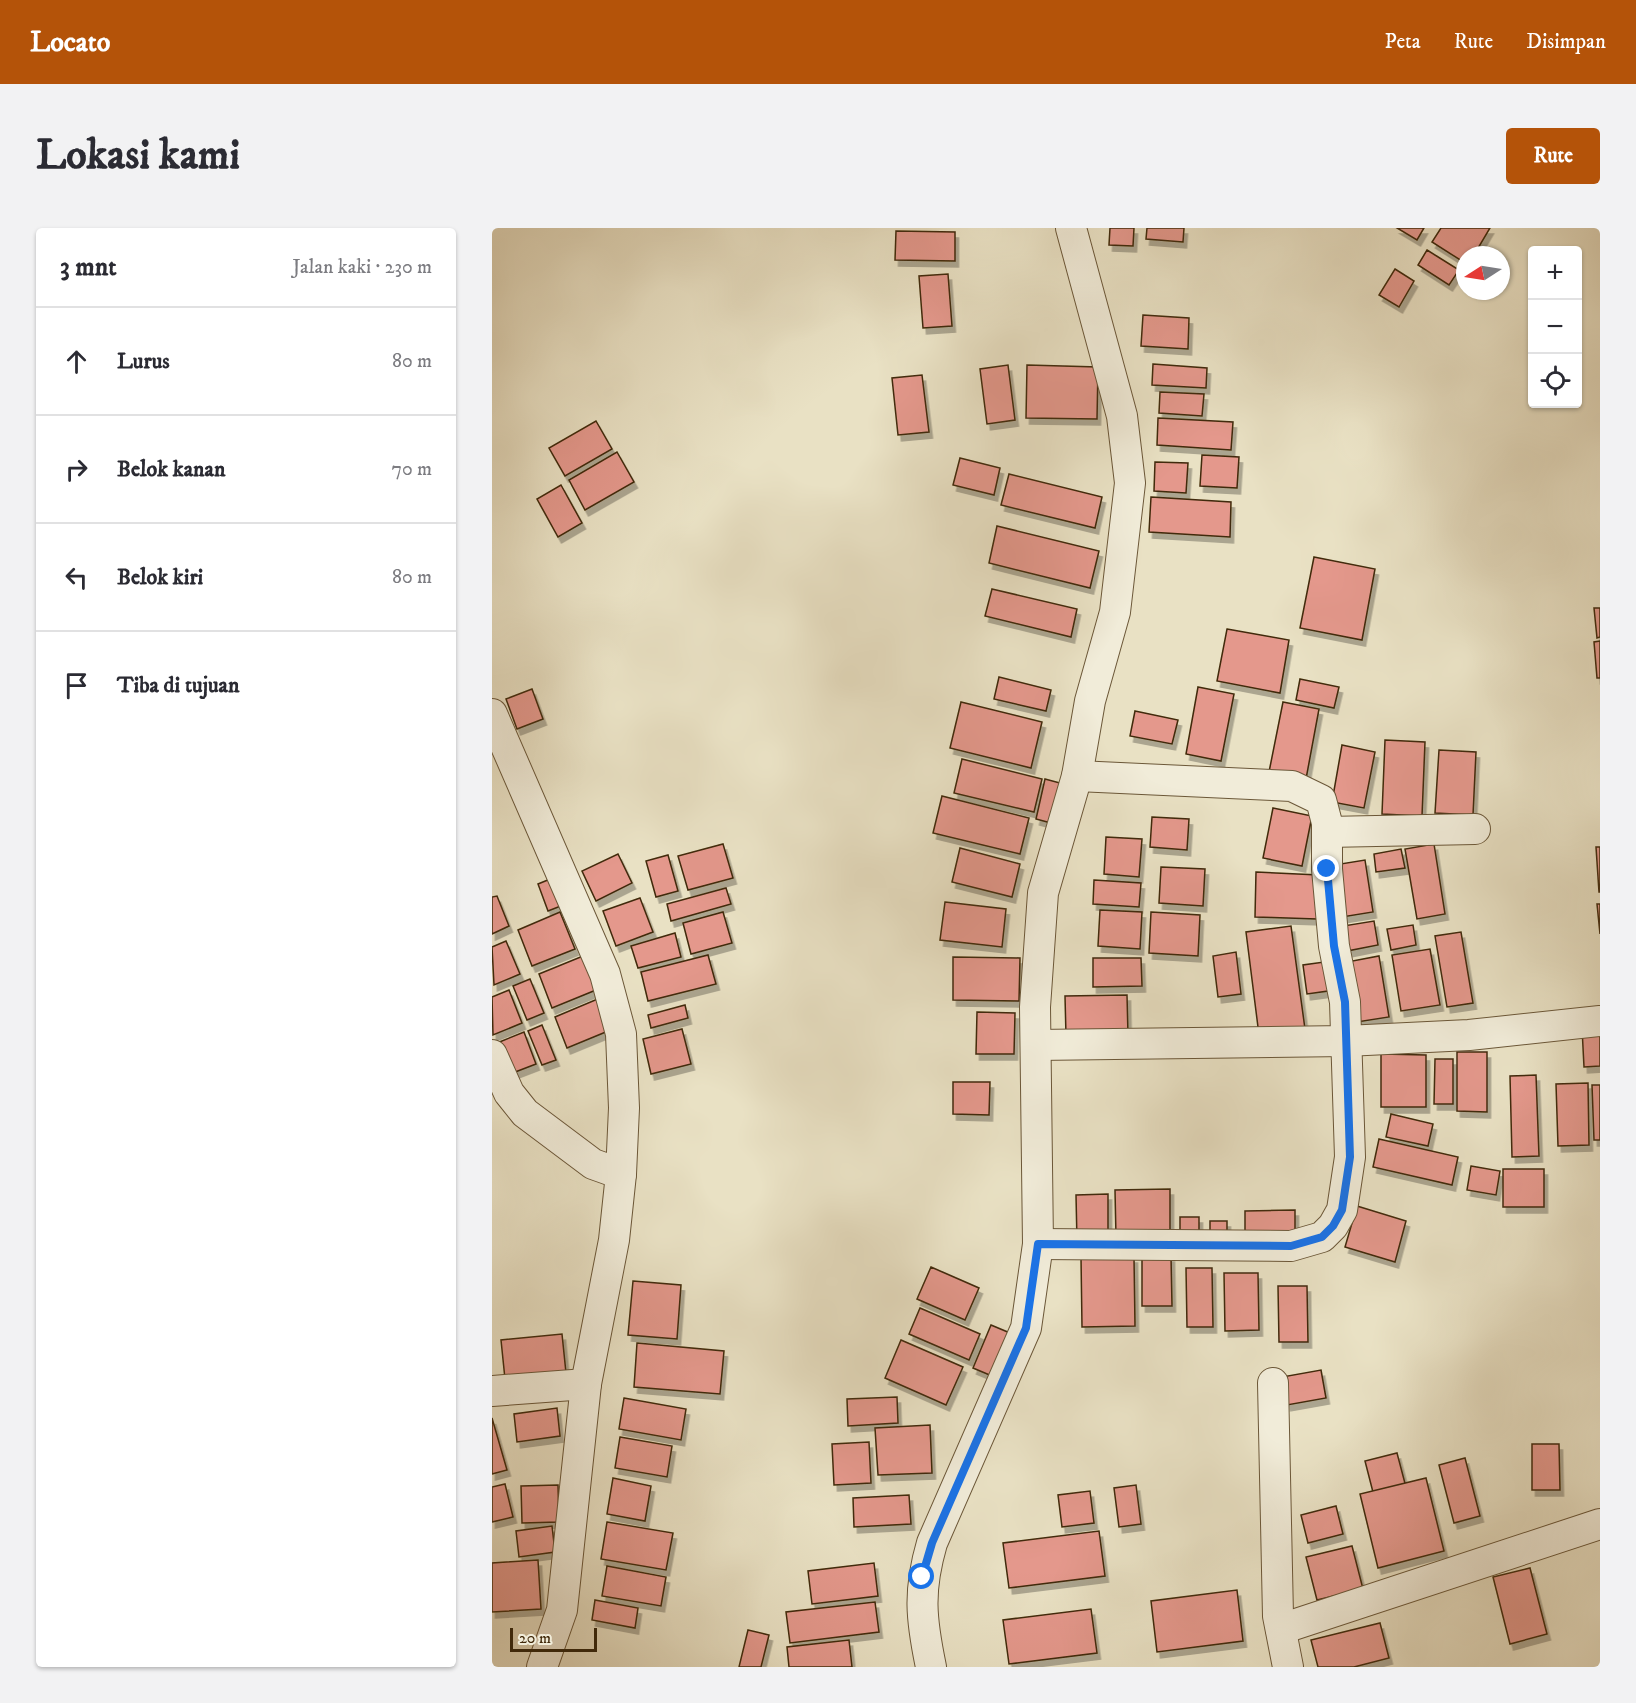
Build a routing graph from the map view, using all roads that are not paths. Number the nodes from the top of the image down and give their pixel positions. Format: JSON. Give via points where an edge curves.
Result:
{"nodes":[{"id":1,"x":1071,"y":228,"type":"edge"},
{"id":2,"x":492,"y":714,"type":"edge"},
{"id":3,"x":1077,"y":776,"type":"junction"},
{"id":4,"x":1475,"y":829,"type":"dead end"},
{"id":5,"x":1327,"y":832,"type":"junction"},
{"id":6,"x":1600,"y":1021,"type":"edge"},
{"id":7,"x":1346,"y":1041,"type":"junction"},
{"id":8,"x":1036,"y":1045,"type":"junction"},
{"id":9,"x":492,"y":1055,"type":"edge"},
{"id":10,"x":621,"y":1174,"type":"junction"},
{"id":11,"x":1038,"y":1244,"type":"junction"},
{"id":12,"x":1272,"y":1383,"type":"dead end"},
{"id":13,"x":586,"y":1384,"type":"junction"},
{"id":14,"x":492,"y":1391,"type":"edge"},
{"id":15,"x":1600,"y":1524,"type":"edge"},
{"id":16,"x":1281,"y":1629,"type":"junction"},
{"id":17,"x":542,"y":1667,"type":"edge"},
{"id":18,"x":931,"y":1667,"type":"edge"},
{"id":19,"x":1288,"y":1667,"type":"edge"}],
"edges":[{"from":1,"to":3,"type":"street","via":[[1122,416],[1130,483],[1115,612],[1090,701]]},
{"from":2,"to":10,"type":"street","via":[[605,974],[621,1034]]},
{"from":3,"to":5,"type":"street","via":[[1292,786],[1321,800]]},
{"from":3,"to":8,"type":"street","via":[[1043,893]]},
{"from":4,"to":5,"type":"street"},
{"from":5,"to":7,"type":"street","via":[[1334,946],[1345,1002]]},
{"from":6,"to":7,"type":"street","via":[[1469,1035]]},
{"from":7,"to":8,"type":"street"},
{"from":7,"to":11,"type":"street","via":[[1350,1157],[1342,1210],[1322,1237],[1291,1246]]},
{"from":8,"to":11,"type":"street"},
{"from":9,"to":10,"type":"street","via":[[509,1093],[525,1113],[593,1164]]},
{"from":10,"to":13,"type":"street","via":[[614,1240]]},
{"from":11,"to":18,"type":"street","via":[[1026,1328],[932,1543],[922,1577],[922,1624]]},
{"from":12,"to":16,"type":"street"},
{"from":13,"to":14,"type":"street"},
{"from":13,"to":17,"type":"street","via":[[562,1610]]},
{"from":15,"to":16,"type":"street"},
{"from":16,"to":19,"type":"street"}]}
